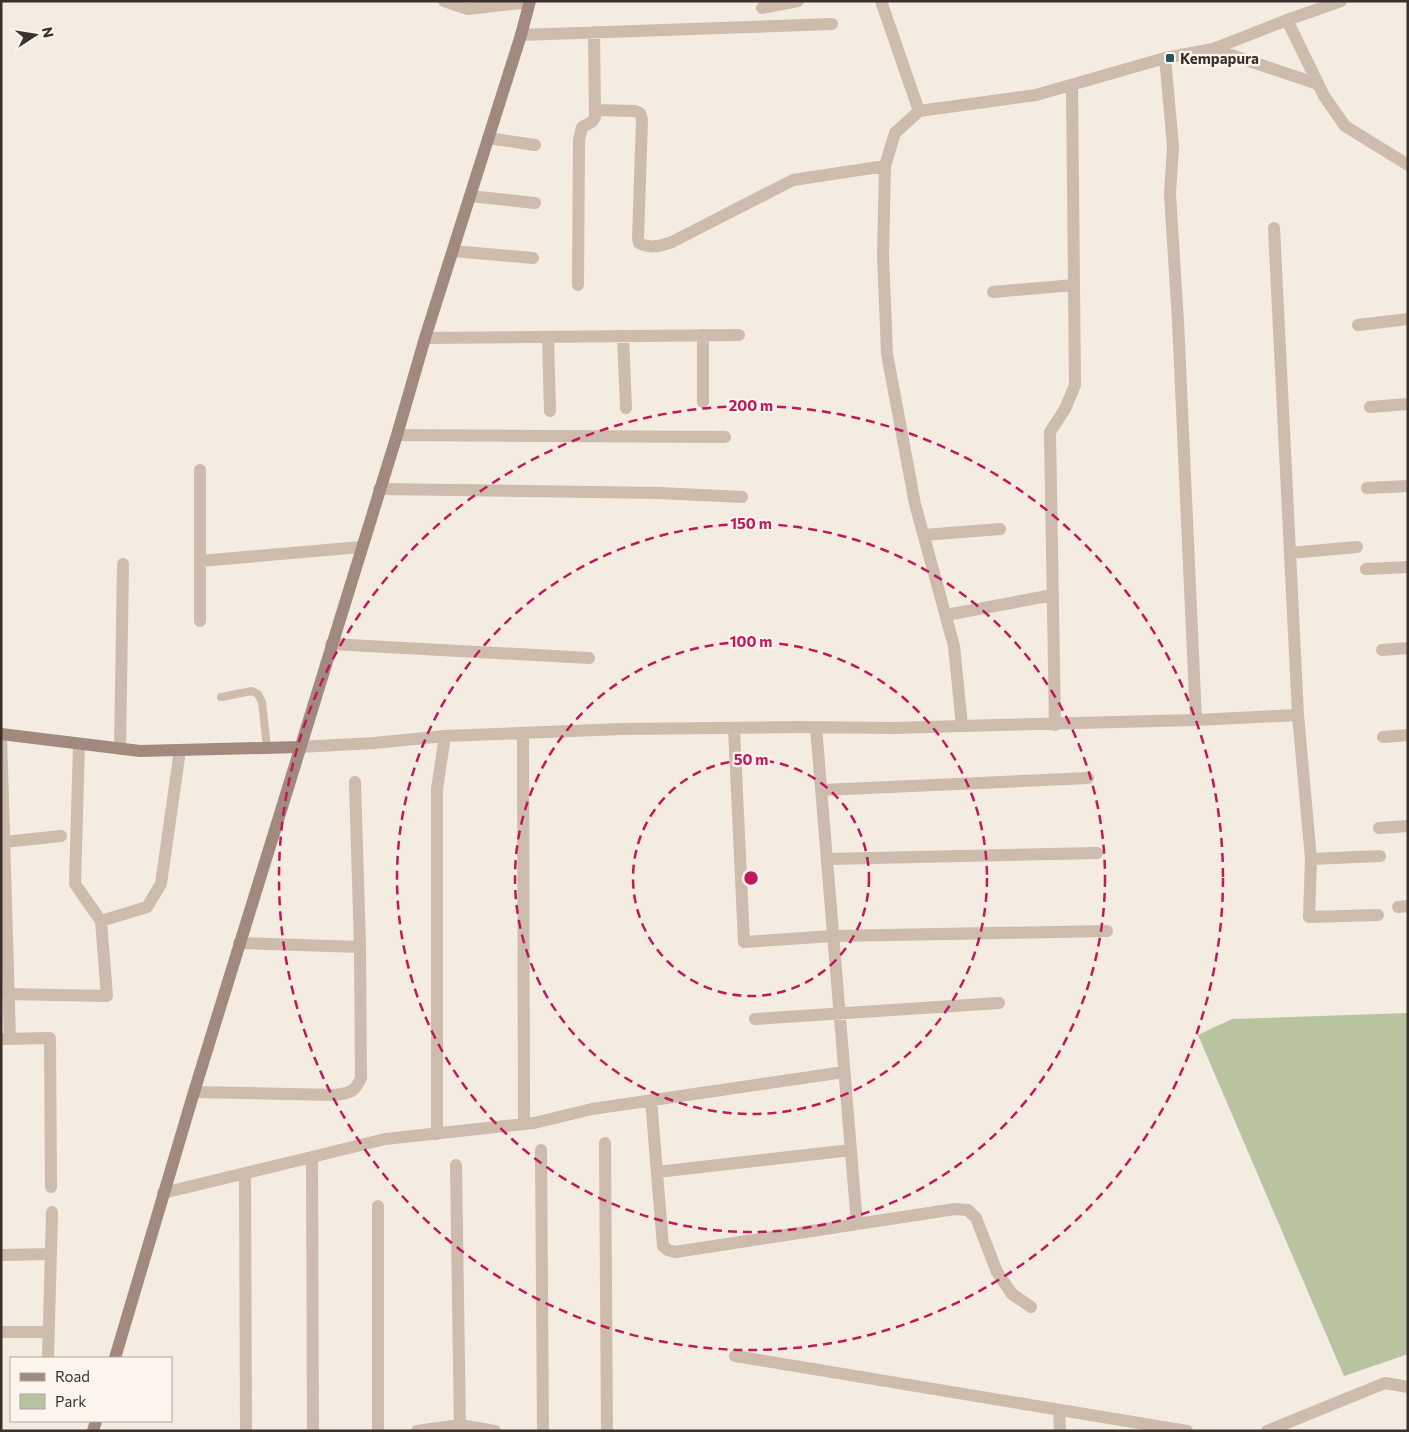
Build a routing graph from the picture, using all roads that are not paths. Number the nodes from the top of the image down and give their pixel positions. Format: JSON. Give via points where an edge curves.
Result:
{"nodes":[{"id":1,"x":444,"y":1,"type":"edge"},
{"id":2,"x":798,"y":1,"type":"edge"},
{"id":3,"x":881,"y":1,"type":"edge"},
{"id":4,"x":1341,"y":1,"type":"edge"},
{"id":5,"x":530,"y":2,"type":"edge"},
{"id":6,"x":762,"y":8,"type":"dead end"},
{"id":7,"x":1287,"y":20,"type":"junction"},
{"id":8,"x":832,"y":24,"type":"dead end"},
{"id":9,"x":594,"y":32,"type":"junction"},
{"id":10,"x":521,"y":35,"type":"junction"},
{"id":11,"x":1213,"y":49,"type":"junction"},
{"id":12,"x":1165,"y":58,"type":"junction"},
{"id":13,"x":1318,"y":84,"type":"junction"},
{"id":14,"x":1072,"y":85,"type":"junction"},
{"id":15,"x":596,"y":110,"type":"junction"},
{"id":16,"x":919,"y":111,"type":"junction"},
{"id":17,"x":488,"y":138,"type":"junction"},
{"id":18,"x":535,"y":145,"type":"dead end"},
{"id":19,"x":1408,"y":165,"type":"edge"},
{"id":20,"x":885,"y":166,"type":"junction"},
{"id":21,"x":470,"y":196,"type":"junction"},
{"id":22,"x":535,"y":203,"type":"dead end"},
{"id":23,"x":1274,"y":228,"type":"dead end"},
{"id":24,"x":453,"y":250,"type":"junction"},
{"id":25,"x":533,"y":258,"type":"dead end"},
{"id":26,"x":578,"y":285,"type":"dead end"},
{"id":27,"x":1074,"y":285,"type":"junction"},
{"id":28,"x":994,"y":292,"type":"dead end"},
{"id":29,"x":1408,"y":319,"type":"edge"},
{"id":30,"x":1358,"y":325,"type":"dead end"},
{"id":31,"x":739,"y":334,"type":"dead end"},
{"id":32,"x":703,"y":335,"type":"junction"},
{"id":33,"x":623,"y":336,"type":"junction"},
{"id":34,"x":548,"y":337,"type":"junction"},
{"id":35,"x":425,"y":338,"type":"junction"},
{"id":36,"x":703,"y":402,"type":"dead end"},
{"id":37,"x":1408,"y":404,"type":"edge"},
{"id":38,"x":1370,"y":407,"type":"dead end"},
{"id":39,"x":626,"y":408,"type":"dead end"},
{"id":40,"x":550,"y":411,"type":"dead end"},
{"id":41,"x":397,"y":435,"type":"junction"},
{"id":42,"x":726,"y":437,"type":"dead end"},
{"id":43,"x":200,"y":470,"type":"dead end"},
{"id":44,"x":1408,"y":486,"type":"edge"},
{"id":45,"x":1367,"y":488,"type":"dead end"},
{"id":46,"x":380,"y":489,"type":"junction"},
{"id":47,"x":742,"y":497,"type":"dead end"},
{"id":48,"x":1000,"y":529,"type":"dead end"},
{"id":49,"x":924,"y":535,"type":"junction"},
{"id":50,"x":362,"y":547,"type":"junction"},
{"id":51,"x":1357,"y":547,"type":"dead end"},
{"id":52,"x":1290,"y":552,"type":"junction"},
{"id":53,"x":200,"y":561,"type":"junction"},
{"id":54,"x":123,"y":564,"type":"dead end"},
{"id":55,"x":1408,"y":567,"type":"edge"},
{"id":56,"x":1366,"y":569,"type":"dead end"},
{"id":57,"x":1053,"y":595,"type":"junction"},
{"id":58,"x":946,"y":615,"type":"junction"},
{"id":59,"x":200,"y":621,"type":"dead end"},
{"id":60,"x":331,"y":644,"type":"junction"},
{"id":61,"x":1408,"y":648,"type":"edge"},
{"id":62,"x":1382,"y":650,"type":"dead end"},
{"id":63,"x":589,"y":658,"type":"dead end"},
{"id":64,"x":221,"y":697,"type":"dead end"},
{"id":65,"x":1298,"y":715,"type":"junction"},
{"id":66,"x":1196,"y":720,"type":"junction"},
{"id":67,"x":1055,"y":724,"type":"junction"},
{"id":68,"x":962,"y":726,"type":"junction"},
{"id":69,"x":816,"y":727,"type":"junction"},
{"id":70,"x":734,"y":728,"type":"junction"},
{"id":71,"x":523,"y":733,"type":"junction"},
{"id":72,"x":1,"y":734,"type":"edge"},
{"id":73,"x":1408,"y":735,"type":"edge"},
{"id":74,"x":445,"y":736,"type":"junction"},
{"id":75,"x":1383,"y":737,"type":"dead end"},
{"id":76,"x":79,"y":744,"type":"junction"},
{"id":77,"x":299,"y":747,"type":"junction"},
{"id":78,"x":267,"y":748,"type":"junction"},
{"id":79,"x":120,"y":749,"type":"junction"},
{"id":80,"x":180,"y":750,"type":"junction"},
{"id":81,"x":1088,"y":778,"type":"dead end"},
{"id":82,"x":355,"y":782,"type":"dead end"},
{"id":83,"x":822,"y":790,"type":"junction"},
{"id":84,"x":1408,"y":826,"type":"edge"},
{"id":85,"x":1379,"y":828,"type":"dead end"},
{"id":86,"x":61,"y":836,"type":"dead end"},
{"id":87,"x":4,"y":842,"type":"junction"},
{"id":88,"x":1097,"y":853,"type":"dead end"},
{"id":89,"x":1380,"y":856,"type":"dead end"},
{"id":90,"x":827,"y":858,"type":"junction"},
{"id":91,"x":1311,"y":858,"type":"junction"},
{"id":92,"x":1378,"y":915,"type":"dead end"},
{"id":93,"x":101,"y":921,"type":"junction"},
{"id":94,"x":1107,"y":931,"type":"dead end"},
{"id":95,"x":834,"y":936,"type":"junction"},
{"id":96,"x":239,"y":943,"type":"junction"},
{"id":97,"x":360,"y":947,"type":"junction"},
{"id":98,"x":8,"y":994,"type":"junction"},
{"id":99,"x":999,"y":1004,"type":"dead end"},
{"id":100,"x":839,"y":1013,"type":"junction"},
{"id":101,"x":755,"y":1019,"type":"dead end"},
{"id":102,"x":6,"y":1039,"type":"edge"},
{"id":103,"x":844,"y":1072,"type":"junction"},
{"id":104,"x":194,"y":1092,"type":"junction"},
{"id":105,"x":651,"y":1100,"type":"junction"},
{"id":106,"x":524,"y":1124,"type":"junction"},
{"id":107,"x":437,"y":1134,"type":"junction"},
{"id":108,"x":605,"y":1143,"type":"dead end"},
{"id":109,"x":541,"y":1150,"type":"dead end"},
{"id":110,"x":851,"y":1150,"type":"junction"},
{"id":111,"x":312,"y":1158,"type":"junction"},
{"id":112,"x":456,"y":1165,"type":"dead end"},
{"id":113,"x":657,"y":1172,"type":"junction"},
{"id":114,"x":245,"y":1174,"type":"junction"},
{"id":115,"x":51,"y":1187,"type":"dead end"},
{"id":116,"x":163,"y":1193,"type":"junction"},
{"id":117,"x":378,"y":1206,"type":"dead end"},
{"id":118,"x":52,"y":1212,"type":"dead end"},
{"id":119,"x":857,"y":1224,"type":"junction"},
{"id":120,"x":51,"y":1254,"type":"junction"},
{"id":121,"x":1,"y":1255,"type":"edge"},
{"id":122,"x":1031,"y":1307,"type":"dead end"},
{"id":123,"x":1,"y":1332,"type":"edge"},
{"id":124,"x":49,"y":1332,"type":"junction"},
{"id":125,"x":735,"y":1356,"type":"dead end"},
{"id":126,"x":48,"y":1357,"type":"edge"},
{"id":127,"x":115,"y":1357,"type":"edge"},
{"id":128,"x":1408,"y":1387,"type":"edge"},
{"id":129,"x":1059,"y":1410,"type":"junction"},
{"id":130,"x":460,"y":1428,"type":"edge"},
{"id":131,"x":246,"y":1431,"type":"edge"},
{"id":132,"x":313,"y":1431,"type":"edge"},
{"id":133,"x":378,"y":1431,"type":"edge"},
{"id":134,"x":417,"y":1431,"type":"edge"},
{"id":135,"x":495,"y":1431,"type":"edge"},
{"id":136,"x":543,"y":1431,"type":"edge"},
{"id":137,"x":607,"y":1431,"type":"edge"},
{"id":138,"x":1060,"y":1431,"type":"edge"},
{"id":139,"x":1187,"y":1431,"type":"edge"},
{"id":140,"x":1267,"y":1431,"type":"edge"}],
"edges":[{"from":1,"to":5,"type":"street","via":[[468,10]]},
{"from":2,"to":6,"type":"street"},
{"from":3,"to":16,"type":"street"},
{"from":4,"to":7,"type":"street"},
{"from":5,"to":10,"type":"street"},
{"from":7,"to":11,"type":"street"},
{"from":7,"to":13,"type":"street"},
{"from":8,"to":9,"type":"street"},
{"from":9,"to":10,"type":"street"},
{"from":9,"to":15,"type":"street"},
{"from":10,"to":17,"type":"street"},
{"from":11,"to":12,"type":"street"},
{"from":11,"to":13,"type":"street"},
{"from":12,"to":14,"type":"street"},
{"from":12,"to":66,"type":"street","via":[[1173,146],[1170,194]]},
{"from":13,"to":19,"type":"street","via":[[1345,126]]},
{"from":14,"to":16,"type":"street","via":[[1036,95]]},
{"from":14,"to":27,"type":"street"},
{"from":15,"to":20,"type":"street","via":[[635,111],[640,114],[638,240],[644,246],[672,242],[793,180]]},
{"from":15,"to":26,"type":"street","via":[[592,122],[582,127],[579,140]]},
{"from":16,"to":20,"type":"street","via":[[895,133]]},
{"from":17,"to":18,"type":"street"},
{"from":17,"to":21,"type":"street"},
{"from":20,"to":49,"type":"street","via":[[883,255],[887,354],[915,504]]},
{"from":21,"to":22,"type":"street"},
{"from":21,"to":24,"type":"street"},
{"from":23,"to":52,"type":"street"},
{"from":24,"to":25,"type":"street"},
{"from":24,"to":35,"type":"street"},
{"from":27,"to":28,"type":"street"},
{"from":27,"to":57,"type":"street","via":[[1074,385],[1066,409],[1050,432]]},
{"from":29,"to":30,"type":"street"},
{"from":31,"to":32,"type":"street"},
{"from":32,"to":33,"type":"street"},
{"from":32,"to":36,"type":"street"},
{"from":33,"to":34,"type":"street"},
{"from":33,"to":39,"type":"street"},
{"from":34,"to":35,"type":"street"},
{"from":34,"to":40,"type":"street"},
{"from":35,"to":41,"type":"street"},
{"from":37,"to":38,"type":"street"},
{"from":41,"to":42,"type":"street"},
{"from":41,"to":46,"type":"street"},
{"from":43,"to":53,"type":"street"},
{"from":44,"to":45,"type":"street"},
{"from":46,"to":47,"type":"street"},
{"from":46,"to":50,"type":"street"},
{"from":48,"to":49,"type":"street"},
{"from":49,"to":58,"type":"street"},
{"from":50,"to":53,"type":"street"},
{"from":50,"to":60,"type":"street"},
{"from":51,"to":52,"type":"street"},
{"from":52,"to":65,"type":"street"},
{"from":53,"to":59,"type":"street"},
{"from":54,"to":79,"type":"street"},
{"from":55,"to":56,"type":"street"},
{"from":57,"to":58,"type":"street"},
{"from":57,"to":67,"type":"street"},
{"from":58,"to":68,"type":"street","via":[[954,646]]},
{"from":60,"to":63,"type":"street"},
{"from":60,"to":77,"type":"street"},
{"from":61,"to":62,"type":"street"},
{"from":64,"to":78,"type":"lane","via":[[252,691],[258,694],[262,702]]},
{"from":65,"to":66,"type":"street"},
{"from":65,"to":91,"type":"street"},
{"from":66,"to":67,"type":"street"},
{"from":67,"to":68,"type":"street"},
{"from":68,"to":69,"type":"street"},
{"from":69,"to":70,"type":"street"},
{"from":69,"to":83,"type":"street"},
{"from":70,"to":71,"type":"street"},
{"from":70,"to":95,"type":"street","via":[[744,942]]},
{"from":71,"to":74,"type":"street"},
{"from":71,"to":106,"type":"street"},
{"from":72,"to":76,"type":"street"},
{"from":72,"to":87,"type":"street"},
{"from":73,"to":75,"type":"street"},
{"from":74,"to":77,"type":"street"},
{"from":74,"to":107,"type":"street","via":[[437,789]]},
{"from":76,"to":79,"type":"street"},
{"from":76,"to":93,"type":"street","via":[[75,884]]},
{"from":77,"to":78,"type":"street"},
{"from":77,"to":96,"type":"street"},
{"from":78,"to":80,"type":"street"},
{"from":79,"to":80,"type":"street"},
{"from":80,"to":93,"type":"street","via":[[161,884],[147,907]]},
{"from":81,"to":83,"type":"street"},
{"from":82,"to":97,"type":"street"},
{"from":83,"to":90,"type":"street"},
{"from":84,"to":85,"type":"street"},
{"from":86,"to":87,"type":"street"},
{"from":87,"to":98,"type":"street"},
{"from":88,"to":90,"type":"street"},
{"from":89,"to":91,"type":"street"},
{"from":90,"to":95,"type":"street"},
{"from":91,"to":92,"type":"street","via":[[1310,917]]},
{"from":93,"to":98,"type":"street","via":[[107,996]]},
{"from":94,"to":95,"type":"street"},
{"from":95,"to":100,"type":"street"},
{"from":96,"to":97,"type":"street"},
{"from":96,"to":104,"type":"street"},
{"from":97,"to":104,"type":"street","via":[[361,1078],[356,1088],[335,1095]]},
{"from":98,"to":102,"type":"street"},
{"from":99,"to":100,"type":"street"},
{"from":100,"to":101,"type":"street"},
{"from":100,"to":103,"type":"street"},
{"from":102,"to":115,"type":"street","via":[[50,1038]]},
{"from":103,"to":105,"type":"street"},
{"from":103,"to":110,"type":"street"},
{"from":104,"to":116,"type":"street"},
{"from":105,"to":106,"type":"street"},
{"from":105,"to":113,"type":"street"},
{"from":106,"to":107,"type":"street"},
{"from":107,"to":111,"type":"street","via":[[385,1140]]},
{"from":108,"to":137,"type":"street"},
{"from":109,"to":136,"type":"street"},
{"from":110,"to":113,"type":"street"},
{"from":110,"to":119,"type":"street"},
{"from":111,"to":114,"type":"street"},
{"from":111,"to":132,"type":"street"},
{"from":112,"to":130,"type":"street"},
{"from":113,"to":119,"type":"street","via":[[663,1246],[675,1252]]},
{"from":114,"to":116,"type":"street"},
{"from":114,"to":131,"type":"street"},
{"from":116,"to":127,"type":"street"},
{"from":117,"to":133,"type":"street"},
{"from":118,"to":120,"type":"street"},
{"from":119,"to":122,"type":"street","via":[[955,1209],[968,1210],[976,1218],[997,1272],[1012,1294]]},
{"from":120,"to":121,"type":"street"},
{"from":120,"to":124,"type":"street"},
{"from":123,"to":124,"type":"street"},
{"from":124,"to":126,"type":"street"},
{"from":125,"to":129,"type":"street"},
{"from":128,"to":140,"type":"street","via":[[1385,1383]]},
{"from":129,"to":138,"type":"street"},
{"from":129,"to":139,"type":"street"},
{"from":130,"to":134,"type":"street"},
{"from":130,"to":135,"type":"street"}]}
